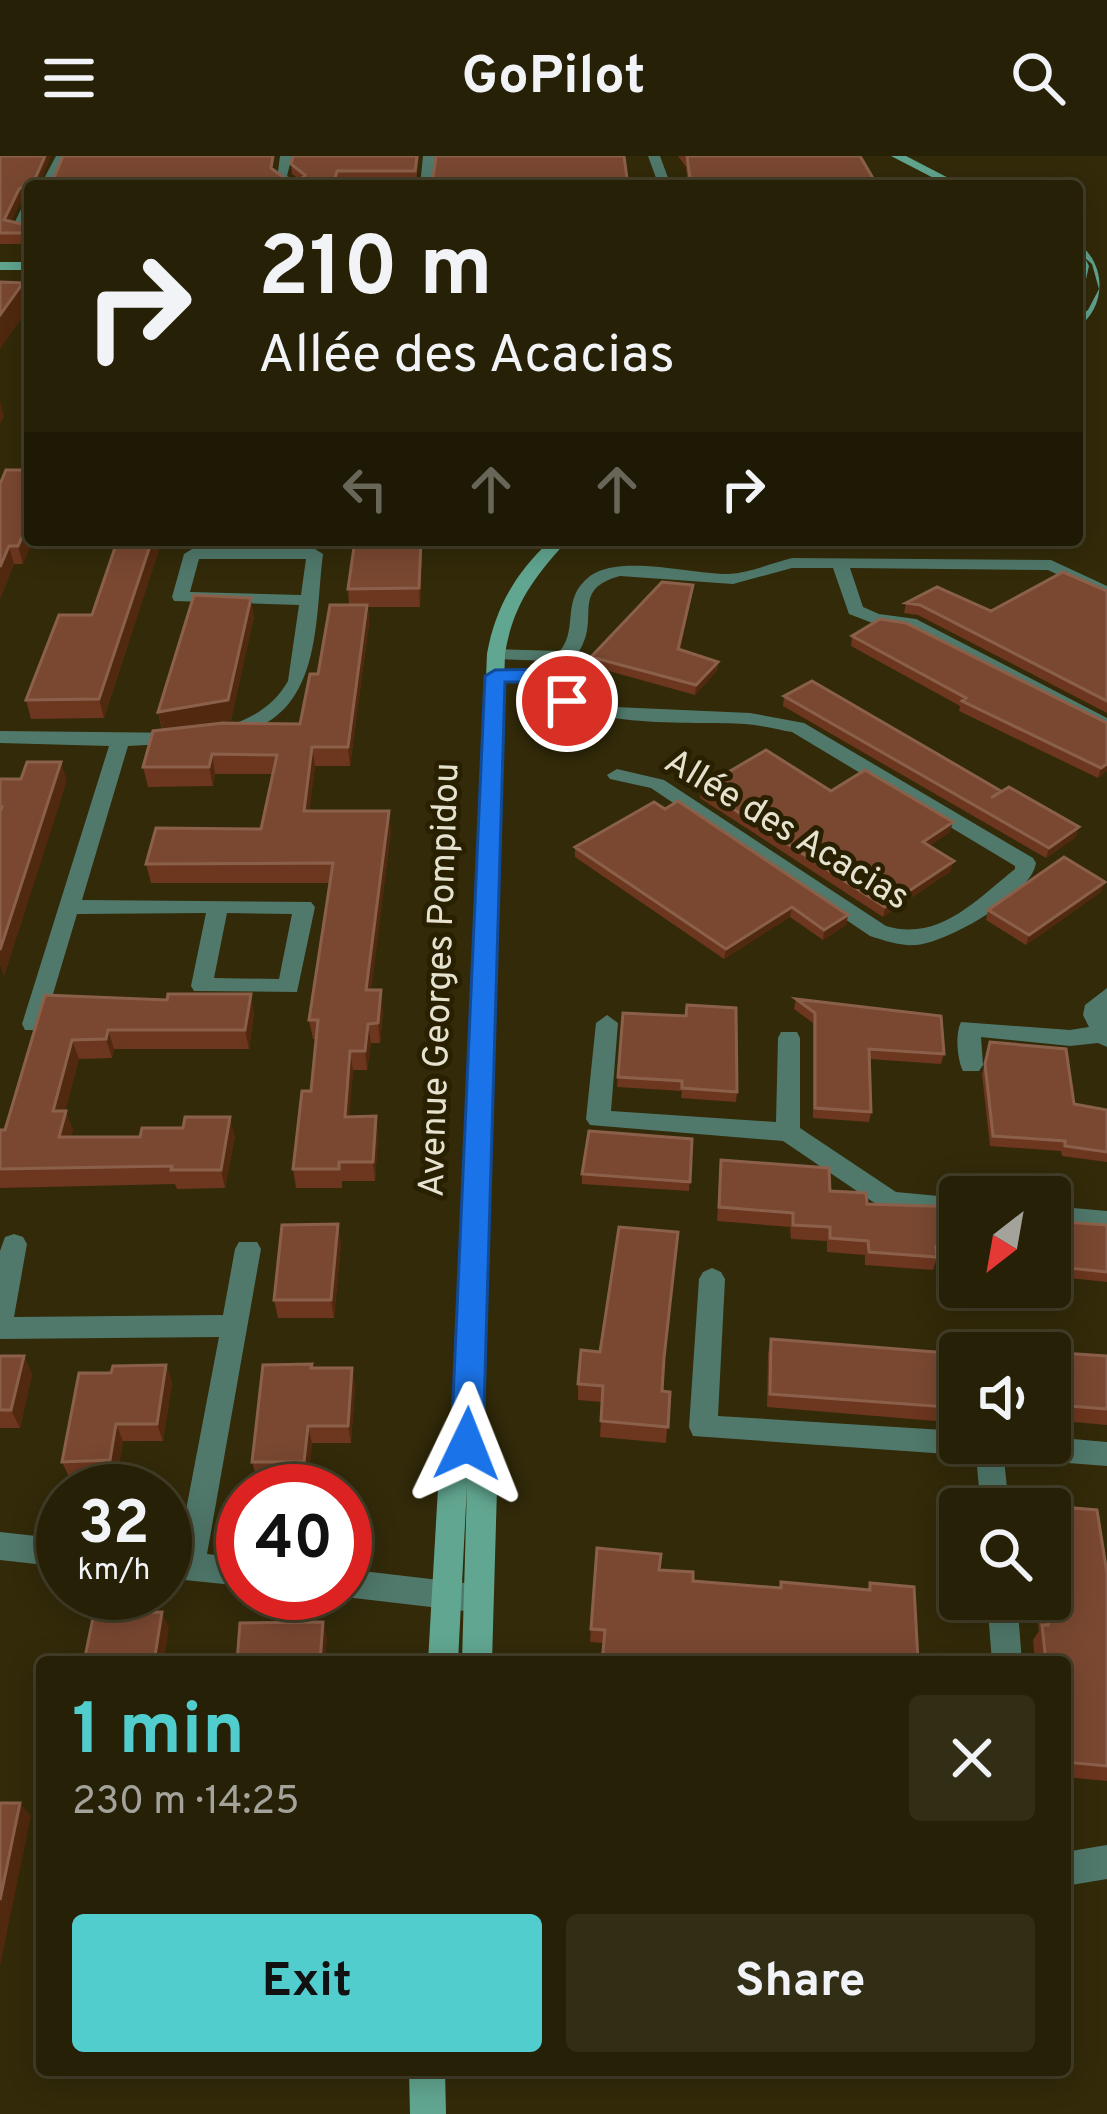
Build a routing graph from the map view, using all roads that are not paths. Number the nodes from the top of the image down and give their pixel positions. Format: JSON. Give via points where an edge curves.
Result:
{"nodes":[{"id":1,"x":897,"y":156,"type":"edge"},
{"id":2,"x":946,"y":180,"type":"edge"},
{"id":3,"x":1083,"y":252,"type":"edge"},
{"id":4,"x":1083,"y":295,"type":"edge"},
{"id":5,"x":1100,"y":299,"type":"junction"},
{"id":6,"x":1083,"y":317,"type":"edge"},
{"id":7,"x":553,"y":546,"type":"edge"},
{"id":8,"x":840,"y":563,"type":"junction"},
{"id":9,"x":1107,"y":593,"type":"edge"},
{"id":10,"x":308,"y":600,"type":"junction"},
{"id":11,"x":562,"y":656,"type":"junction"},
{"id":12,"x":495,"y":665,"type":"junction"},
{"id":13,"x":548,"y":676,"type":"junction"},
{"id":14,"x":1107,"y":725,"type":"edge"},
{"id":15,"x":0,"y":737,"type":"edge"},
{"id":16,"x":120,"y":741,"type":"junction"},
{"id":17,"x":617,"y":775,"type":"dead end"},
{"id":18,"x":218,"y":906,"type":"junction"},
{"id":19,"x":69,"y":907,"type":"junction"},
{"id":20,"x":1107,"y":996,"type":"edge"},
{"id":21,"x":607,"y":1023,"type":"dead end"},
{"id":22,"x":33,"y":1024,"type":"edge"},
{"id":23,"x":1104,"y":1036,"type":"edge"},
{"id":24,"x":790,"y":1038,"type":"dead end"},
{"id":25,"x":970,"y":1065,"type":"dead end"},
{"id":26,"x":788,"y":1132,"type":"junction"},
{"id":27,"x":939,"y":1206,"type":"edge"},
{"id":28,"x":1071,"y":1218,"type":"edge"},
{"id":29,"x":1107,"y":1221,"type":"edge"},
{"id":30,"x":14,"y":1244,"type":"dead end"},
{"id":31,"x":248,"y":1249,"type":"dead end"},
{"id":32,"x":712,"y":1279,"type":"dead end"},
{"id":33,"x":0,"y":1324,"type":"edge"},
{"id":34,"x":231,"y":1326,"type":"junction"},
{"id":35,"x":939,"y":1441,"type":"edge"},
{"id":36,"x":1071,"y":1451,"type":"edge"},
{"id":37,"x":1107,"y":1454,"type":"edge"},
{"id":38,"x":192,"y":1499,"type":"edge"},
{"id":39,"x":0,"y":1546,"type":"edge"},
{"id":40,"x":36,"y":1549,"type":"edge"},
{"id":41,"x":372,"y":1586,"type":"edge"},
{"id":42,"x":464,"y":1597,"type":"junction"},
{"id":43,"x":1004,"y":1620,"type":"edge"},
{"id":44,"x":445,"y":1656,"type":"edge"},
{"id":45,"x":476,"y":1656,"type":"edge"},
{"id":46,"x":1007,"y":1656,"type":"edge"},
{"id":47,"x":1107,"y":1862,"type":"edge"},
{"id":48,"x":1071,"y":1868,"type":"edge"},
{"id":49,"x":427,"y":2076,"type":"edge"},
{"id":50,"x":438,"y":2076,"type":"edge"},
{"id":51,"x":428,"y":2112,"type":"edge"}],
"edges":[{"from":1,"to":2,"type":"street"},
{"from":3,"to":5,"type":"street","via":[[1097,262],[1106,289]]},
{"from":4,"to":5,"type":"street"},
{"from":5,"to":6,"type":"street"},
{"from":7,"to":12,"type":"street","name":"Avenue Georges Pompidou","via":[[508,602]]},
{"from":8,"to":9,"type":"street","via":[[1051,565]]},
{"from":8,"to":11,"type":"street","via":[[792,563],[733,579],[598,577],[580,597],[575,644]]},
{"from":8,"to":14,"type":"street","via":[[855,610],[910,622]]},
{"from":10,"to":10,"type":"street","via":[[315,554],[192,554],[180,598]]},
{"from":10,"to":16,"type":"street","via":[[297,681],[269,716],[220,734]]},
{"from":11,"to":12,"type":"street"},
{"from":11,"to":13,"type":"street"},
{"from":12,"to":13,"type":"street"},
{"from":12,"to":42,"type":"street","name":"Avenue Georges Pompidou","via":[[467,1444],[483,1490]]},
{"from":13,"to":17,"type":"street","name":"Allée des Acacias","via":[[567,701],[599,710],[797,727],[1026,862],[1024,872],[936,937],[898,938],[657,784]]},
{"from":15,"to":16,"type":"street"},
{"from":16,"to":19,"type":"street"},
{"from":18,"to":18,"type":"street","via":[[202,986],[289,987],[304,907]]},
{"from":18,"to":19,"type":"street"},
{"from":19,"to":22,"type":"street"},
{"from":20,"to":23,"type":"street","via":[[1094,1015]]},
{"from":21,"to":26,"type":"street","via":[[598,1119]]},
{"from":23,"to":25,"type":"street","via":[[969,1028]]},
{"from":24,"to":26,"type":"street"},
{"from":26,"to":27,"type":"street","via":[[891,1201]]},
{"from":28,"to":29,"type":"street"},
{"from":30,"to":33,"type":"street"},
{"from":31,"to":34,"type":"street"},
{"from":32,"to":35,"type":"street","via":[[703,1426]]},
{"from":33,"to":34,"type":"street"},
{"from":34,"to":38,"type":"street"},
{"from":36,"to":37,"type":"street"},
{"from":39,"to":40,"type":"street"},
{"from":41,"to":42,"type":"street"},
{"from":42,"to":44,"type":"street","name":"Avenue Georges Pompidou"},
{"from":42,"to":45,"type":"street","name":"Avenue Georges Pompidou"},
{"from":43,"to":46,"type":"street"},
{"from":47,"to":48,"type":"street"},
{"from":49,"to":51,"type":"street"},
{"from":50,"to":51,"type":"street"}]}
